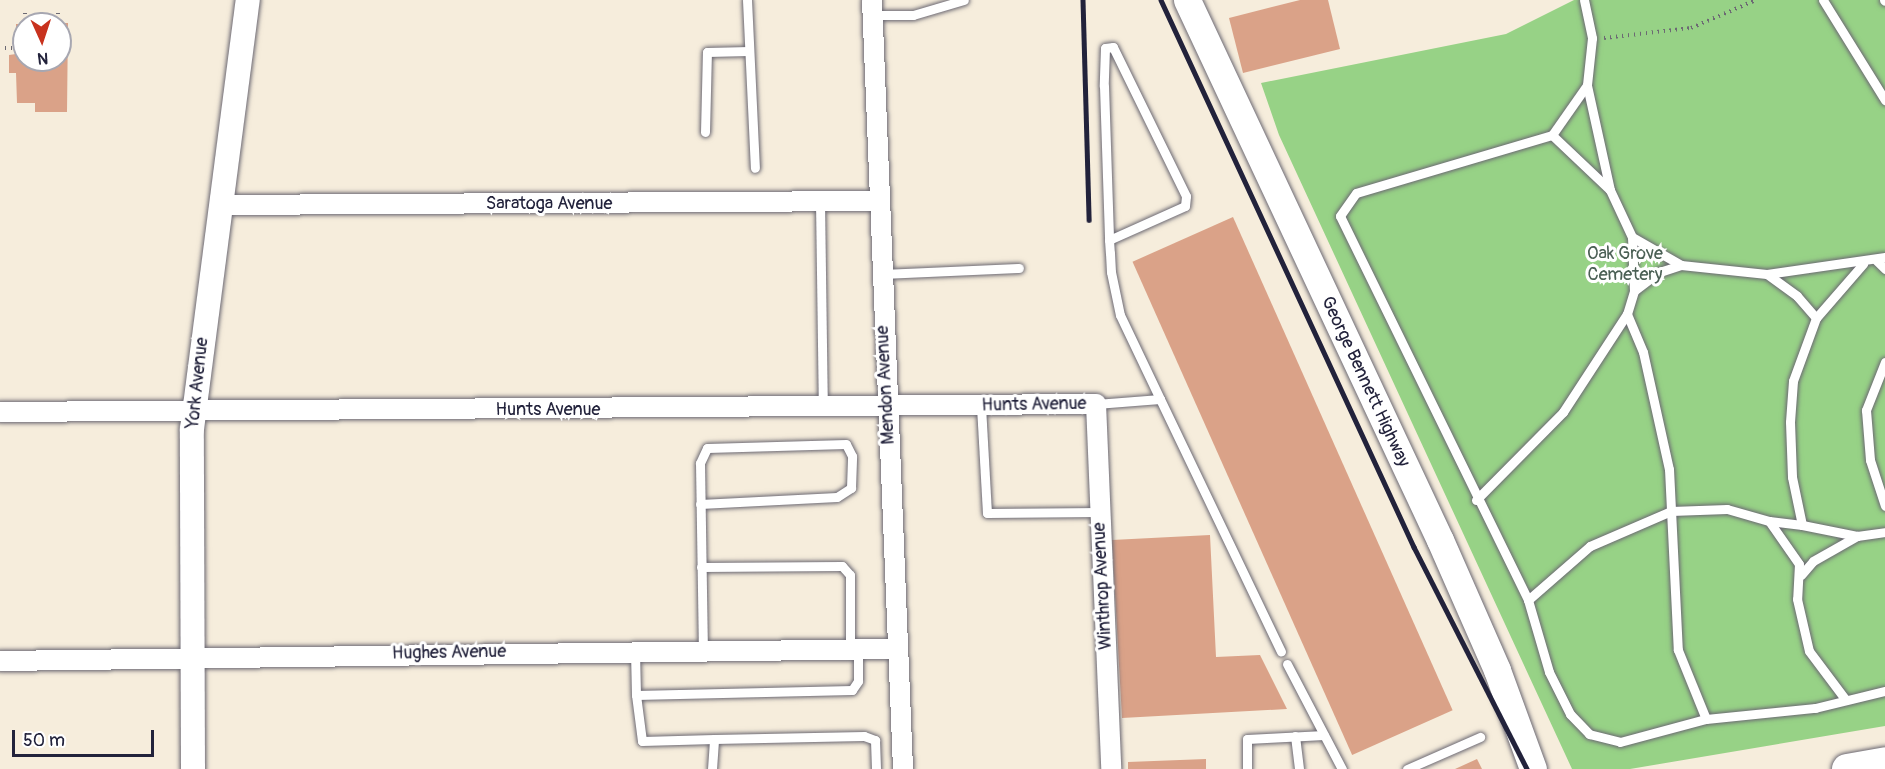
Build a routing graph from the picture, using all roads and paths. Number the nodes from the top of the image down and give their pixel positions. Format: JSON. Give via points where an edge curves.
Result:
{"nodes":[{"id":1,"x":249,"y":0,"type":"edge"},
{"id":2,"x":747,"y":0,"type":"edge"},
{"id":3,"x":964,"y":0,"type":"edge"},
{"id":4,"x":1187,"y":0,"type":"edge"},
{"id":5,"x":1584,"y":0,"type":"edge"},
{"id":6,"x":1756,"y":0,"type":"edge"},
{"id":7,"x":1822,"y":0,"type":"edge"},
{"id":8,"x":872,"y":8,"type":"edge"},
{"id":9,"x":1592,"y":38,"type":"junction"},
{"id":10,"x":5,"y":48,"type":"dead end"},
{"id":11,"x":12,"y":48,"type":"edge"},
{"id":12,"x":749,"y":51,"type":"junction"},
{"id":13,"x":1587,"y":85,"type":"junction"},
{"id":14,"x":1885,"y":100,"type":"edge"},
{"id":15,"x":705,"y":132,"type":"dead end"},
{"id":16,"x":1552,"y":135,"type":"junction"},
{"id":17,"x":755,"y":168,"type":"dead end"},
{"id":18,"x":1610,"y":190,"type":"junction"},
{"id":19,"x":820,"y":201,"type":"junction"},
{"id":20,"x":878,"y":201,"type":"junction"},
{"id":21,"x":220,"y":205,"type":"junction"},
{"id":22,"x":1632,"y":237,"type":"junction"},
{"id":23,"x":1109,"y":240,"type":"junction"},
{"id":24,"x":1881,"y":258,"type":"edge"},
{"id":25,"x":1863,"y":264,"type":"junction"},
{"id":26,"x":1681,"y":265,"type":"junction"},
{"id":27,"x":1019,"y":268,"type":"dead end"},
{"id":28,"x":1885,"y":269,"type":"edge"},
{"id":29,"x":881,"y":274,"type":"junction"},
{"id":30,"x":1767,"y":274,"type":"junction"},
{"id":31,"x":1634,"y":291,"type":"junction"},
{"id":32,"x":1628,"y":314,"type":"junction"},
{"id":33,"x":1816,"y":318,"type":"junction"},
{"id":34,"x":1885,"y":362,"type":"edge"},
{"id":35,"x":1160,"y":399,"type":"junction"},
{"id":36,"x":1096,"y":404,"type":"junction"},
{"id":37,"x":981,"y":406,"type":"junction"},
{"id":38,"x":823,"y":408,"type":"junction"},
{"id":39,"x":887,"y":408,"type":"junction"},
{"id":40,"x":0,"y":412,"type":"edge"},
{"id":41,"x":194,"y":412,"type":"junction"},
{"id":42,"x":1476,"y":500,"type":"junction"},
{"id":43,"x":700,"y":504,"type":"junction"},
{"id":44,"x":1885,"y":506,"type":"edge"},
{"id":45,"x":1671,"y":511,"type":"junction"},
{"id":46,"x":1100,"y":512,"type":"junction"},
{"id":47,"x":1769,"y":521,"type":"junction"},
{"id":48,"x":1802,"y":525,"type":"junction"},
{"id":49,"x":1885,"y":532,"type":"edge"},
{"id":50,"x":1857,"y":536,"type":"junction"},
{"id":51,"x":701,"y":567,"type":"junction"},
{"id":52,"x":1801,"y":575,"type":"junction"},
{"id":53,"x":1528,"y":600,"type":"junction"},
{"id":54,"x":854,"y":649,"type":"junction"},
{"id":55,"x":898,"y":649,"type":"junction"},
{"id":56,"x":635,"y":651,"type":"junction"},
{"id":57,"x":703,"y":651,"type":"junction"},
{"id":58,"x":1281,"y":652,"type":"dead end"},
{"id":59,"x":194,"y":657,"type":"junction"},
{"id":60,"x":0,"y":661,"type":"edge"},
{"id":61,"x":1287,"y":664,"type":"dead end"},
{"id":62,"x":1885,"y":692,"type":"edge"},
{"id":63,"x":636,"y":695,"type":"junction"},
{"id":64,"x":1845,"y":699,"type":"junction"},
{"id":65,"x":1706,"y":718,"type":"junction"},
{"id":66,"x":1324,"y":735,"type":"junction"},
{"id":67,"x":1295,"y":736,"type":"junction"},
{"id":68,"x":1480,"y":737,"type":"dead end"},
{"id":69,"x":714,"y":739,"type":"junction"},
{"id":70,"x":1885,"y":762,"type":"edge"},
{"id":71,"x":193,"y":769,"type":"edge"},
{"id":72,"x":712,"y":769,"type":"edge"},
{"id":73,"x":876,"y":769,"type":"edge"},
{"id":74,"x":903,"y":769,"type":"edge"},
{"id":75,"x":1112,"y":769,"type":"edge"},
{"id":76,"x":1247,"y":769,"type":"edge"},
{"id":77,"x":1299,"y":769,"type":"edge"},
{"id":78,"x":1342,"y":769,"type":"edge"},
{"id":79,"x":1407,"y":769,"type":"edge"},
{"id":80,"x":1533,"y":769,"type":"edge"},
{"id":81,"x":1846,"y":769,"type":"edge"}],
"edges":[{"from":1,"to":21,"type":"street","name":"York Avenue"},
{"from":2,"to":12,"type":"lane"},
{"from":3,"to":8,"type":"lane","via":[[913,15]]},
{"from":4,"to":80,"type":"main road","name":"George Bennett Highway","via":[[1440,540],[1497,670]]},
{"from":5,"to":9,"type":"lane"},
{"from":6,"to":9,"type":"path","via":[[1691,28]]},
{"from":7,"to":14,"type":"lane"},
{"from":8,"to":20,"type":"street","name":"Mendon Avenue"},
{"from":9,"to":13,"type":"lane"},
{"from":10,"to":11,"type":"path"},
{"from":12,"to":15,"type":"lane","via":[[707,52]]},
{"from":12,"to":17,"type":"lane"},
{"from":13,"to":16,"type":"lane"},
{"from":13,"to":18,"type":"lane"},
{"from":16,"to":18,"type":"lane"},
{"from":16,"to":42,"type":"lane","via":[[1356,193],[1340,216]]},
{"from":18,"to":22,"type":"lane"},
{"from":19,"to":20,"type":"street","name":"Saratoga Avenue"},
{"from":19,"to":21,"type":"street","name":"Saratoga Avenue"},
{"from":19,"to":38,"type":"lane"},
{"from":20,"to":29,"type":"street","name":"Mendon Avenue"},
{"from":21,"to":41,"type":"street","name":"York Avenue"},
{"from":22,"to":26,"type":"lane"},
{"from":22,"to":31,"type":"lane"},
{"from":23,"to":23,"type":"lane","via":[[1104,86],[1105,48],[1113,48],[1131,77],[1186,196],[1185,206]]},
{"from":23,"to":35,"type":"lane","via":[[1120,315]]},
{"from":24,"to":25,"type":"lane"},
{"from":24,"to":28,"type":"lane"},
{"from":25,"to":30,"type":"lane"},
{"from":25,"to":33,"type":"lane"},
{"from":26,"to":30,"type":"lane"},
{"from":26,"to":31,"type":"lane","via":[[1659,272]]},
{"from":27,"to":29,"type":"lane"},
{"from":29,"to":39,"type":"street","name":"Mendon Avenue"},
{"from":30,"to":33,"type":"lane","via":[[1797,296]]},
{"from":31,"to":32,"type":"lane"},
{"from":32,"to":42,"type":"lane","via":[[1563,412],[1505,465]]},
{"from":32,"to":45,"type":"lane","via":[[1653,392]]},
{"from":33,"to":48,"type":"lane","via":[[1793,381],[1790,422],[1792,477]]},
{"from":34,"to":44,"type":"lane","via":[[1866,410],[1870,460]]},
{"from":35,"to":36,"type":"lane"},
{"from":35,"to":58,"type":"lane"},
{"from":36,"to":37,"type":"street","name":"Hunts Avenue"},
{"from":36,"to":46,"type":"street","name":"Winthrop Avenue"},
{"from":37,"to":39,"type":"street","name":"Hunts Avenue"},
{"from":37,"to":46,"type":"lane","via":[[987,513]]},
{"from":38,"to":39,"type":"street","name":"Hunts Avenue"},
{"from":38,"to":41,"type":"street","name":"Hunts Avenue"},
{"from":39,"to":55,"type":"street","name":"Mendon Avenue"},
{"from":40,"to":41,"type":"street","name":"Hunts Avenue"},
{"from":41,"to":59,"type":"street","name":"York Avenue"},
{"from":42,"to":53,"type":"lane"},
{"from":43,"to":43,"type":"lane","via":[[837,497],[851,488],[852,456],[846,444],[707,448],[700,463]]},
{"from":43,"to":51,"type":"lane"},
{"from":45,"to":47,"type":"lane","via":[[1727,509]]},
{"from":45,"to":53,"type":"lane","via":[[1599,541],[1559,567]]},
{"from":45,"to":65,"type":"lane","via":[[1674,631],[1684,671]]},
{"from":46,"to":75,"type":"street","name":"Winthrop Avenue"},
{"from":47,"to":48,"type":"lane"},
{"from":47,"to":52,"type":"lane"},
{"from":48,"to":50,"type":"lane"},
{"from":49,"to":50,"type":"lane"},
{"from":50,"to":52,"type":"lane","via":[[1813,561]]},
{"from":51,"to":54,"type":"lane","via":[[842,566],[850,575]]},
{"from":51,"to":57,"type":"lane"},
{"from":52,"to":64,"type":"lane","via":[[1797,599],[1809,651]]},
{"from":53,"to":65,"type":"lane","via":[[1549,672],[1576,724],[1589,734],[1602,741],[1638,740]]},
{"from":54,"to":55,"type":"street","name":"Hughes Avenue"},
{"from":54,"to":57,"type":"street","name":"Hughes Avenue"},
{"from":54,"to":63,"type":"lane","via":[[858,681],[852,690]]},
{"from":55,"to":74,"type":"street","name":"Mendon Avenue"},
{"from":56,"to":57,"type":"street","name":"Hughes Avenue"},
{"from":56,"to":59,"type":"street","name":"Hughes Avenue"},
{"from":56,"to":63,"type":"lane"},
{"from":59,"to":60,"type":"street","name":"Hughes Avenue"},
{"from":59,"to":71,"type":"street","name":"York Avenue"},
{"from":61,"to":66,"type":"lane"},
{"from":62,"to":64,"type":"lane"},
{"from":63,"to":69,"type":"lane","via":[[642,741]]},
{"from":64,"to":65,"type":"lane","via":[[1815,708]]},
{"from":66,"to":67,"type":"lane"},
{"from":66,"to":78,"type":"lane"},
{"from":67,"to":76,"type":"lane","via":[[1247,740]]},
{"from":67,"to":77,"type":"lane"},
{"from":68,"to":79,"type":"lane"},
{"from":69,"to":72,"type":"lane"},
{"from":69,"to":73,"type":"lane","via":[[864,736],[875,740]]},
{"from":70,"to":81,"type":"main road"}]}
